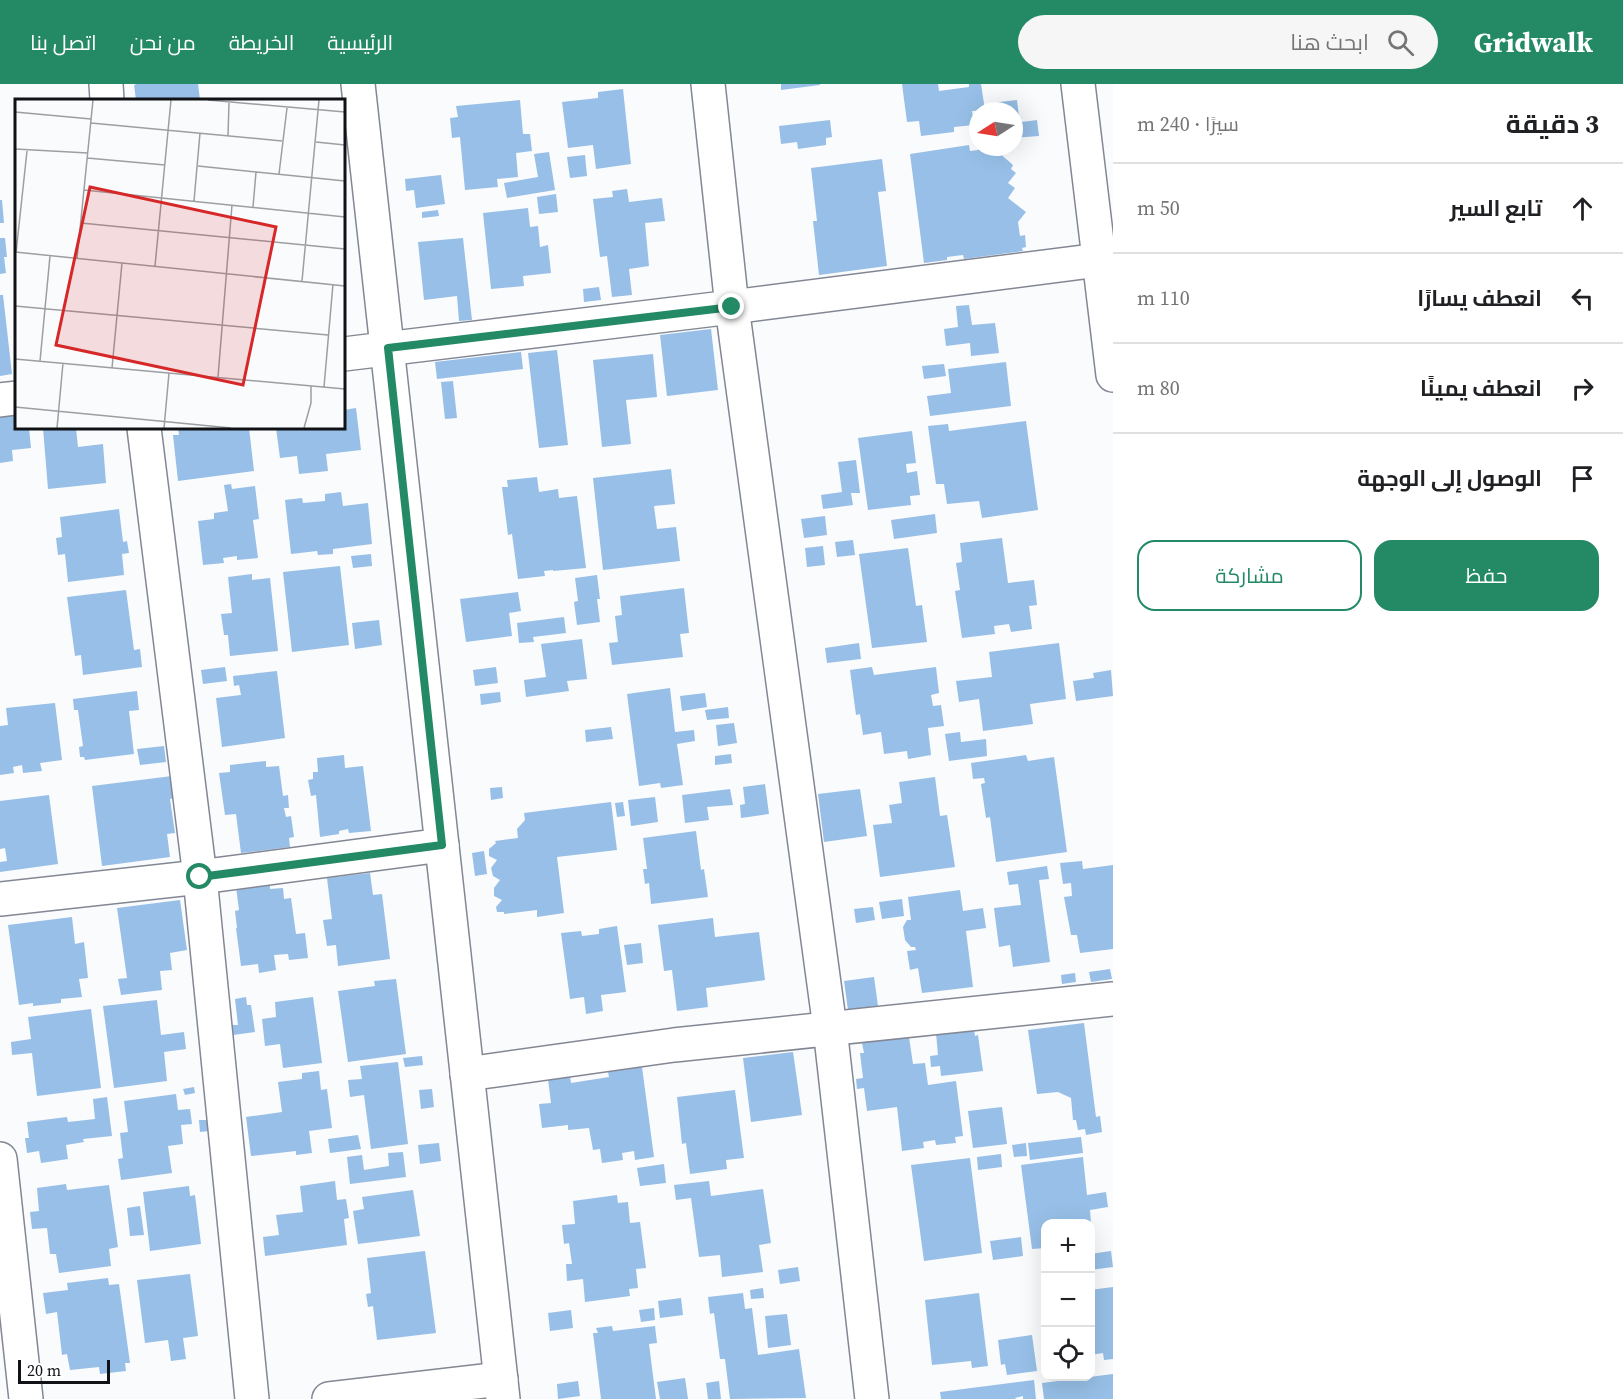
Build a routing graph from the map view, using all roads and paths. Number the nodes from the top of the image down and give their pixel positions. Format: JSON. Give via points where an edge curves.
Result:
{"nodes":[{"id":1,"x":106,"y":84,"type":"edge"},
{"id":2,"x":358,"y":84,"type":"edge"},
{"id":3,"x":708,"y":84,"type":"edge"},
{"id":4,"x":1078,"y":84,"type":"edge"},
{"id":5,"x":107,"y":99,"type":"edge"},
{"id":6,"x":1099,"y":260,"type":"junction"},
{"id":7,"x":732,"y":307,"type":"junction"},
{"id":8,"x":388,"y":348,"type":"junction"},
{"id":9,"x":345,"y":354,"type":"edge"},
{"id":10,"x":1113,"y":375,"type":"edge"},
{"id":11,"x":15,"y":398,"type":"edge"},
{"id":12,"x":0,"y":400,"type":"edge"},
{"id":13,"x":144,"y":429,"type":"edge"},
{"id":14,"x":442,"y":845,"type":"junction"},
{"id":15,"x":200,"y":877,"type":"junction"},
{"id":16,"x":0,"y":899,"type":"edge"},
{"id":17,"x":1113,"y":999,"type":"edge"},
{"id":18,"x":830,"y":1028,"type":"junction"},
{"id":19,"x":467,"y":1074,"type":"junction"},
{"id":20,"x":0,"y":1159,"type":"edge"},
{"id":21,"x":502,"y":1389,"type":"edge"},
{"id":22,"x":26,"y":1399,"type":"edge"},
{"id":23,"x":252,"y":1399,"type":"edge"},
{"id":24,"x":329,"y":1399,"type":"edge"},
{"id":25,"x":872,"y":1399,"type":"edge"}],
"edges":[{"from":1,"to":5,"type":"street"},
{"from":2,"to":8,"type":"street"},
{"from":3,"to":7,"type":"street"},
{"from":4,"to":6,"type":"street"},
{"from":6,"to":7,"type":"street"},
{"from":6,"to":10,"type":"street"},
{"from":7,"to":8,"type":"street"},
{"from":7,"to":18,"type":"street"},
{"from":8,"to":9,"type":"street"},
{"from":8,"to":14,"type":"street"},
{"from":11,"to":12,"type":"street"},
{"from":13,"to":15,"type":"street"},
{"from":14,"to":15,"type":"street"},
{"from":14,"to":19,"type":"street"},
{"from":15,"to":16,"type":"street"},
{"from":15,"to":23,"type":"street"},
{"from":17,"to":18,"type":"street"},
{"from":18,"to":19,"type":"street"},
{"from":18,"to":25,"type":"street"},
{"from":19,"to":21,"type":"street"},
{"from":20,"to":22,"type":"street"},
{"from":21,"to":24,"type":"street"}]}
